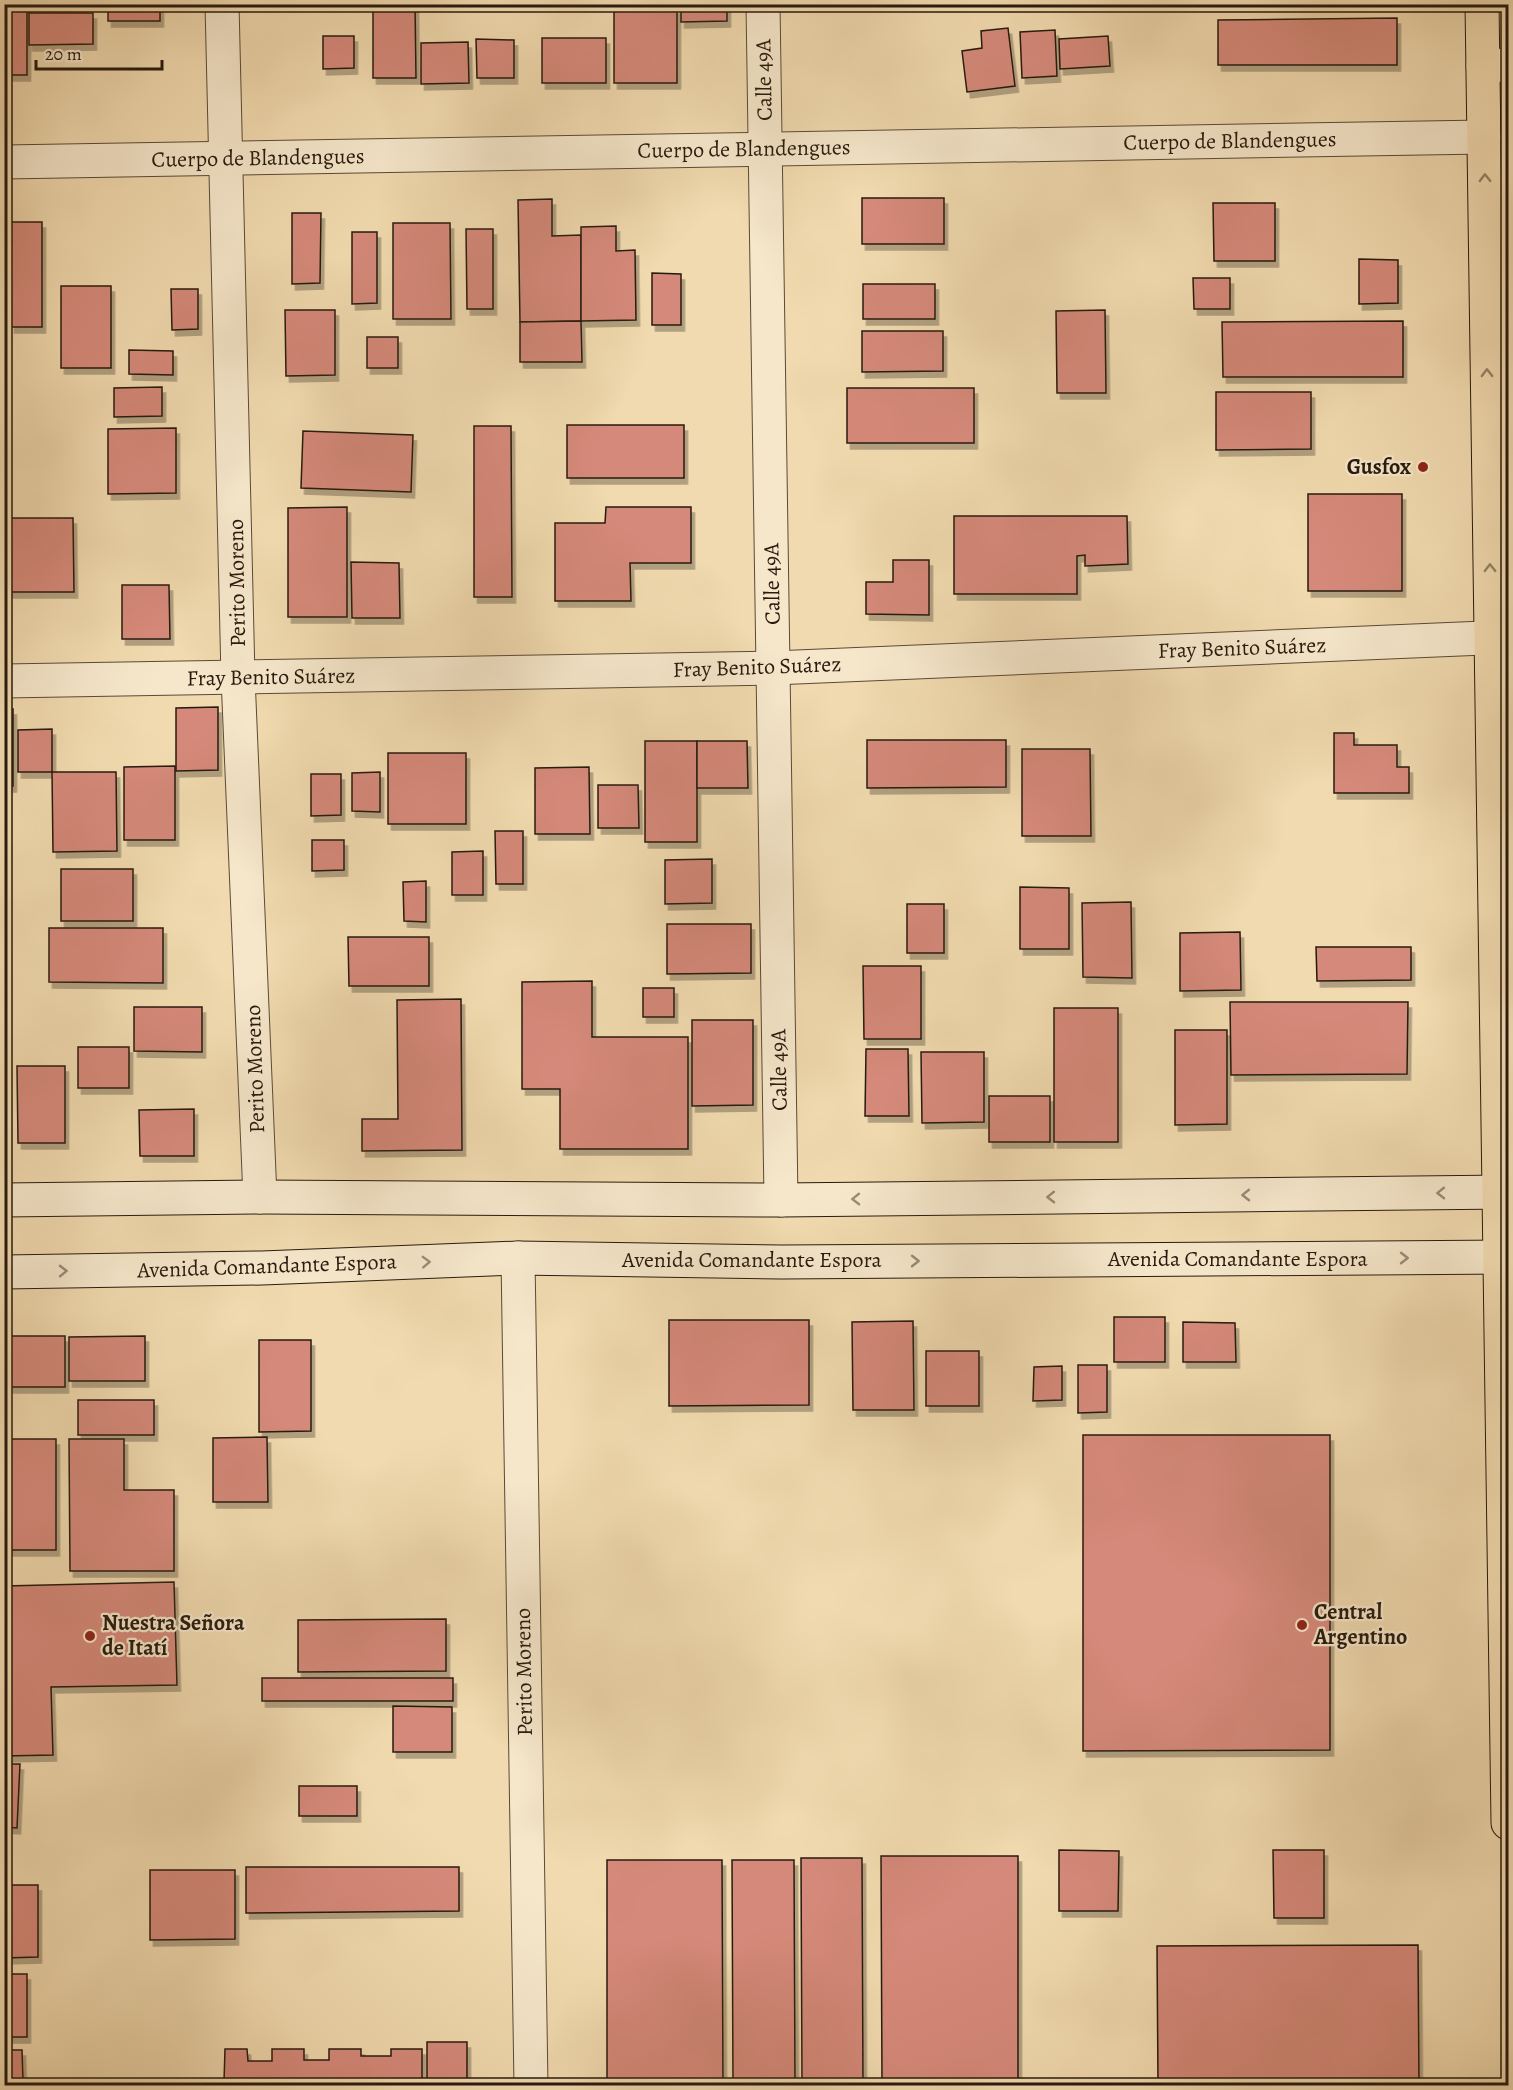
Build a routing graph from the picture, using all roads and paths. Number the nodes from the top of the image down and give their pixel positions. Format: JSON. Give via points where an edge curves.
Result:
{"nodes":[{"id":1,"x":222,"y":4,"type":"edge"},
{"id":2,"x":763,"y":4,"type":"edge"},
{"id":3,"x":1482,"y":4,"type":"edge"},
{"id":4,"x":1496,"y":65,"type":"edge"},
{"id":5,"x":1484,"y":137,"type":"junction"},
{"id":6,"x":765,"y":149,"type":"junction"},
{"id":7,"x":228,"y":158,"type":"junction"},
{"id":8,"x":4,"y":162,"type":"edge"},
{"id":9,"x":1500,"y":637,"type":"edge"},
{"id":10,"x":773,"y":668,"type":"junction"},
{"id":11,"x":238,"y":677,"type":"junction"},
{"id":12,"x":4,"y":681,"type":"edge"},
{"id":13,"x":1504,"y":1192,"type":"edge"},
{"id":14,"x":260,"y":1197,"type":"junction"},
{"id":15,"x":4,"y":1200,"type":"edge"},
{"id":16,"x":781,"y":1200,"type":"junction"},
{"id":17,"x":1504,"y":1257,"type":"edge"},
{"id":18,"x":518,"y":1258,"type":"junction"},
{"id":19,"x":4,"y":1272,"type":"edge"},
{"id":20,"x":1509,"y":1822,"type":"edge"},
{"id":21,"x":531,"y":2085,"type":"edge"}],
"edges":[{"from":1,"to":7,"type":"street","name":"Perito Moreno"},
{"from":2,"to":6,"type":"street","name":"Calle 49A"},
{"from":3,"to":4,"type":"main road"},
{"from":4,"to":5,"type":"main road"},
{"from":5,"to":6,"type":"street","name":"Cuerpo de Blandengues"},
{"from":9,"to":5,"type":"main road","one_way":true},
{"from":6,"to":7,"type":"street","name":"Cuerpo de Blandengues"},
{"from":6,"to":10,"type":"street","name":"Calle 49A"},
{"from":7,"to":8,"type":"street","name":"Cuerpo de Blandengues"},
{"from":7,"to":11,"type":"street","name":"Perito Moreno"},
{"from":9,"to":10,"type":"street","name":"Fray Benito Suárez"},
{"from":9,"to":13,"type":"main road"},
{"from":10,"to":11,"type":"street","name":"Fray Benito Suárez"},
{"from":10,"to":16,"type":"street","name":"Calle 49A"},
{"from":11,"to":12,"type":"street","name":"Fray Benito Suárez"},
{"from":11,"to":14,"type":"street","name":"Perito Moreno"},
{"from":13,"to":16,"type":"street","one_way":true},
{"from":13,"to":17,"type":"main road"},
{"from":14,"to":15,"type":"street"},
{"from":14,"to":16,"type":"street"},
{"from":18,"to":17,"type":"street","name":"Avenida Comandante Espora","one_way":true,"via":[[782,1262]]},
{"from":17,"to":20,"type":"main road"},
{"from":19,"to":18,"type":"street","name":"Avenida Comandante Espora","one_way":true,"via":[[262,1268]]},
{"from":18,"to":21,"type":"street","name":"Perito Moreno"}]}
